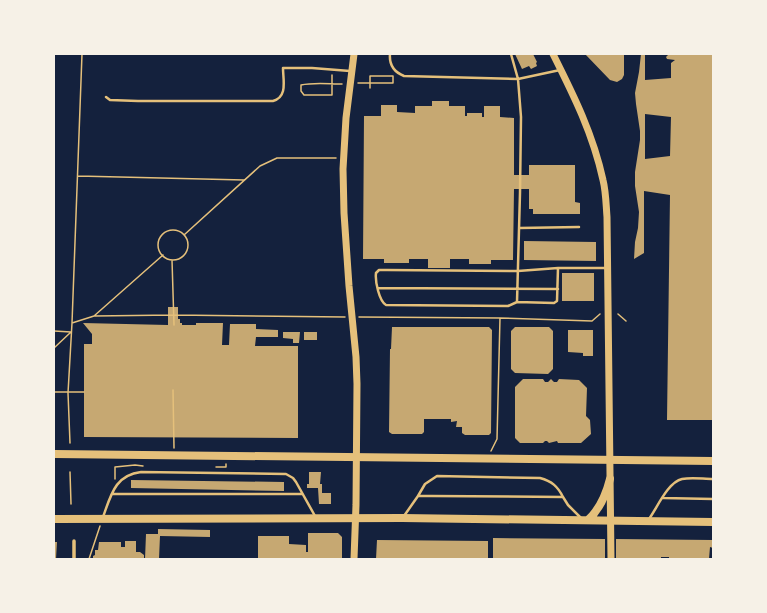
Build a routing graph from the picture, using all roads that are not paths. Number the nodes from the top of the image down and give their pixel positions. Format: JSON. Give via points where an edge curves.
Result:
{"nodes":[{"id":1,"x":354,"y":54,"type":"edge"},
{"id":2,"x":390,"y":54,"type":"edge"},
{"id":3,"x":511,"y":54,"type":"edge"},
{"id":4,"x":553,"y":54,"type":"edge"},
{"id":5,"x":561,"y":70,"type":"junction"},
{"id":6,"x":351,"y":71,"type":"junction"},
{"id":7,"x":518,"y":79,"type":"junction"},
{"id":8,"x":106,"y":97,"type":"dead end"},
{"id":9,"x":578,"y":227,"type":"dead end"},
{"id":10,"x":519,"y":228,"type":"junction"},
{"id":11,"x":558,"y":268,"type":"junction"},
{"id":12,"x":608,"y":268,"type":"junction"},
{"id":13,"x":518,"y":271,"type":"junction"},
{"id":14,"x":378,"y":288,"type":"junction"},
{"id":15,"x":558,"y":288,"type":"junction"},
{"id":16,"x":518,"y":289,"type":"junction"},
{"id":17,"x":517,"y":302,"type":"junction"},
{"id":18,"x":54,"y":454,"type":"edge"},
{"id":19,"x":356,"y":458,"type":"junction"},
{"id":20,"x":611,"y":460,"type":"junction"},
{"id":21,"x":713,"y":461,"type":"edge"},
{"id":22,"x":610,"y":479,"type":"junction"},
{"id":23,"x":713,"y":479,"type":"edge"},
{"id":24,"x":113,"y":494,"type":"junction"},
{"id":25,"x":303,"y":494,"type":"junction"},
{"id":26,"x":418,"y":496,"type":"junction"},
{"id":27,"x":563,"y":497,"type":"junction"},
{"id":28,"x":663,"y":498,"type":"junction"},
{"id":29,"x":713,"y":499,"type":"edge"},
{"id":30,"x":402,"y":518,"type":"junction"},
{"id":31,"x":54,"y":519,"type":"edge"},
{"id":32,"x":99,"y":519,"type":"junction"},
{"id":33,"x":316,"y":519,"type":"junction"},
{"id":34,"x":356,"y":519,"type":"junction"},
{"id":35,"x":586,"y":520,"type":"junction"},
{"id":36,"x":611,"y":520,"type":"junction"},
{"id":37,"x":647,"y":521,"type":"junction"},
{"id":38,"x":713,"y":522,"type":"edge"},
{"id":39,"x":74,"y":541,"type":"dead end"},
{"id":40,"x":74,"y":559,"type":"edge"},
{"id":41,"x":354,"y":559,"type":"edge"},
{"id":42,"x":611,"y":559,"type":"edge"}],
"edges":[{"from":1,"to":6,"type":"main road"},
{"from":2,"to":7,"type":"lane","via":[[392,67],[404,76]]},
{"from":3,"to":7,"type":"lane"},
{"from":4,"to":5,"type":"main road"},
{"from":5,"to":7,"type":"lane"},
{"from":5,"to":12,"type":"main road","via":[[589,130],[604,181],[608,217]]},
{"from":6,"to":8,"type":"lane","via":[[283,68],[283,94],[273,101],[138,101],[110,100]]},
{"from":6,"to":19,"type":"main road","via":[[344,158],[344,213],[356,357]]},
{"from":7,"to":10,"type":"lane","via":[[521,125]]},
{"from":9,"to":10,"type":"lane"},
{"from":10,"to":13,"type":"lane"},
{"from":11,"to":12,"type":"lane"},
{"from":11,"to":13,"type":"lane"},
{"from":11,"to":15,"type":"lane"},
{"from":12,"to":20,"type":"main road"},
{"from":13,"to":14,"type":"lane","via":[[379,270],[376,273]]},
{"from":13,"to":16,"type":"lane"},
{"from":14,"to":16,"type":"lane"},
{"from":14,"to":17,"type":"lane","via":[[380,298],[386,305],[508,306]]},
{"from":15,"to":16,"type":"lane"},
{"from":15,"to":17,"type":"lane","via":[[558,299],[554,303]]},
{"from":16,"to":17,"type":"lane"},
{"from":18,"to":19,"type":"main road"},
{"from":19,"to":20,"type":"main road"},
{"from":19,"to":34,"type":"main road"},
{"from":20,"to":21,"type":"main road"},
{"from":20,"to":22,"type":"main road"},
{"from":22,"to":35,"type":"main road","via":[[599,508]]},
{"from":22,"to":36,"type":"main road"},
{"from":23,"to":28,"type":"lane","via":[[680,479],[670,486]]},
{"from":24,"to":25,"type":"lane"},
{"from":24,"to":25,"type":"lane","via":[[126,475],[141,472],[286,474],[293,478]]},
{"from":24,"to":32,"type":"lane"},
{"from":25,"to":33,"type":"lane"},
{"from":26,"to":27,"type":"lane"},
{"from":26,"to":27,"type":"lane","via":[[425,484],[437,476],[466,476],[547,479]]},
{"from":26,"to":30,"type":"lane"},
{"from":27,"to":35,"type":"lane","via":[[568,505]]},
{"from":28,"to":29,"type":"lane"},
{"from":28,"to":37,"type":"lane"},
{"from":30,"to":34,"type":"main road"},
{"from":30,"to":35,"type":"main road"},
{"from":31,"to":32,"type":"main road"},
{"from":32,"to":33,"type":"main road"},
{"from":33,"to":34,"type":"main road"},
{"from":34,"to":41,"type":"main road"},
{"from":35,"to":36,"type":"main road"},
{"from":36,"to":37,"type":"main road"},
{"from":36,"to":42,"type":"main road"},
{"from":37,"to":38,"type":"main road"},
{"from":39,"to":40,"type":"street"}]}
